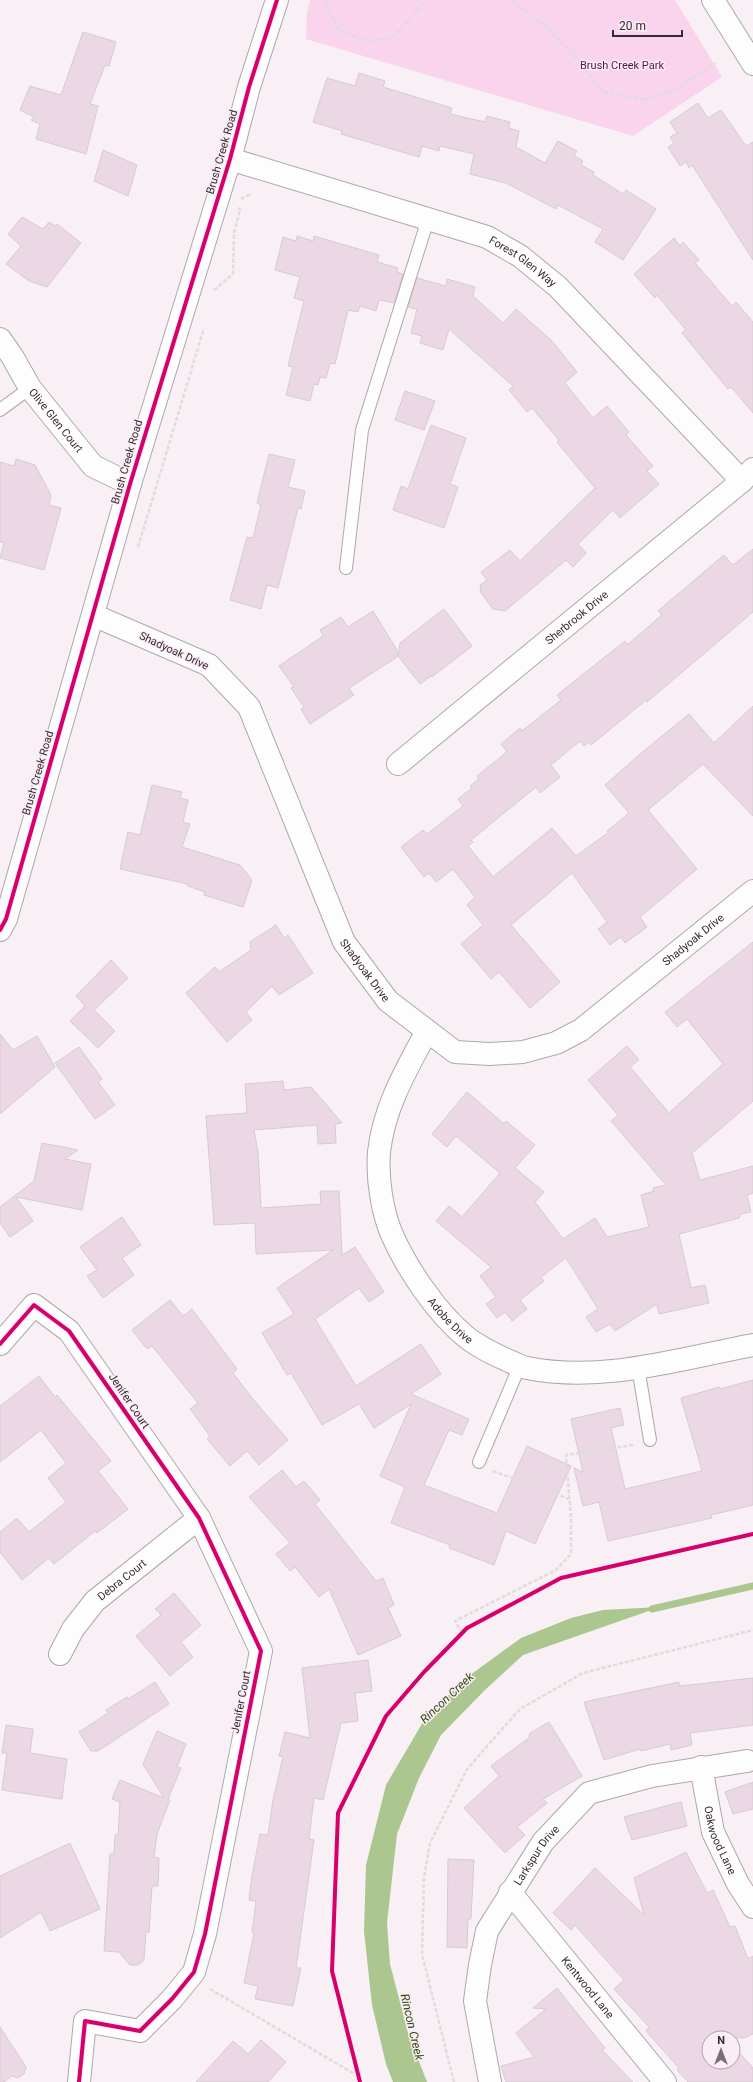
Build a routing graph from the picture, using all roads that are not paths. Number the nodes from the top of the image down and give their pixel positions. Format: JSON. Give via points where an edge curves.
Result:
{"nodes":[{"id":1,"x":277,"y":0,"type":"edge"},
{"id":2,"x":713,"y":0,"type":"edge"},
{"id":3,"x":753,"y":64,"type":"edge"},
{"id":4,"x":230,"y":159,"type":"junction"},
{"id":5,"x":428,"y":218,"type":"junction"},
{"id":6,"x":0,"y":339,"type":"edge"},
{"id":7,"x":30,"y":388,"type":"junction"},
{"id":8,"x":0,"y":410,"type":"edge"},
{"id":9,"x":747,"y":475,"type":"edge"},
{"id":10,"x":130,"y":484,"type":"junction"},
{"id":11,"x":346,"y":568,"type":"dead end"},
{"id":12,"x":93,"y":615,"type":"junction"},
{"id":13,"x":398,"y":764,"type":"dead end"},
{"id":14,"x":753,"y":891,"type":"edge"},
{"id":15,"x":0,"y":930,"type":"edge"},
{"id":16,"x":427,"y":1031,"type":"junction"},
{"id":17,"x":0,"y":1344,"type":"edge"},
{"id":18,"x":753,"y":1345,"type":"edge"},
{"id":19,"x":520,"y":1365,"type":"junction"},
{"id":20,"x":638,"y":1367,"type":"junction"},
{"id":21,"x":650,"y":1440,"type":"dead end"},
{"id":22,"x":479,"y":1462,"type":"road end"},
{"id":23,"x":199,"y":1518,"type":"junction"},
{"id":24,"x":60,"y":1654,"type":"dead end"},
{"id":25,"x":747,"y":1761,"type":"dead end"},
{"id":26,"x":702,"y":1767,"type":"junction"},
{"id":27,"x":510,"y":1892,"type":"junction"},
{"id":28,"x":753,"y":1907,"type":"edge"},
{"id":29,"x":79,"y":2082,"type":"edge"},
{"id":30,"x":490,"y":2082,"type":"edge"},
{"id":31,"x":665,"y":2082,"type":"edge"}],
"edges":[{"from":1,"to":4,"type":"street","name":"Brush Creek Road"},
{"from":2,"to":3,"type":"street"},
{"from":4,"to":5,"type":"street","name":"Forest Glen Way"},
{"from":4,"to":10,"type":"street","name":"Brush Creek Road"},
{"from":5,"to":9,"type":"street","name":"Forest Glen Way","via":[[487,237],[520,256],[553,283]]},
{"from":5,"to":11,"type":"lane","via":[[362,430]]},
{"from":6,"to":7,"type":"street","name":"Olive Glen Court"},
{"from":7,"to":8,"type":"lane"},
{"from":7,"to":10,"type":"street","name":"Olive Glen Court","via":[[93,466]]},
{"from":9,"to":13,"type":"street","name":"Sherbrook Drive"},
{"from":10,"to":12,"type":"street","name":"Brush Creek Road"},
{"from":12,"to":15,"type":"street","name":"Brush Creek Road","via":[[6,919]]},
{"from":12,"to":16,"type":"street","name":"Shadyoak Drive","via":[[209,665],[249,707],[344,942],[388,1001]]},
{"from":14,"to":16,"type":"street","name":"Shadyoak Drive","via":[[581,1030],[556,1043],[523,1052],[456,1052]]},
{"from":16,"to":19,"type":"street","name":"Adobe Drive","via":[[396,1088],[385,1120],[379,1153],[380,1186],[385,1212],[392,1236],[406,1262],[441,1311],[465,1336],[490,1353]]},
{"from":17,"to":23,"type":"street","name":"Jenifer Court","via":[[34,1305],[69,1331]]},
{"from":18,"to":20,"type":"street","name":"Adobe Drive"},
{"from":19,"to":20,"type":"street","name":"Adobe Drive","via":[[559,1373],[619,1371]]},
{"from":19,"to":22,"type":"lane"},
{"from":20,"to":21,"type":"lane"},
{"from":23,"to":24,"type":"street","name":"Debra Court","via":[[95,1601],[73,1629]]},
{"from":23,"to":29,"type":"street","name":"Jenifer Court","via":[[261,1651],[205,1934],[194,1972],[172,1999],[140,2031],[85,2021]]},
{"from":25,"to":26,"type":"street","name":"Larkspur Drive"},
{"from":26,"to":27,"type":"street","name":"Larkspur Drive","via":[[652,1776],[588,1793],[543,1842]]},
{"from":26,"to":28,"type":"street","name":"Oakwood Lane","via":[[713,1832],[738,1884]]},
{"from":27,"to":30,"type":"street","name":"Larkspur Drive","via":[[487,1931],[475,2001]]},
{"from":27,"to":31,"type":"street","name":"Kentwood Lane"}]}
